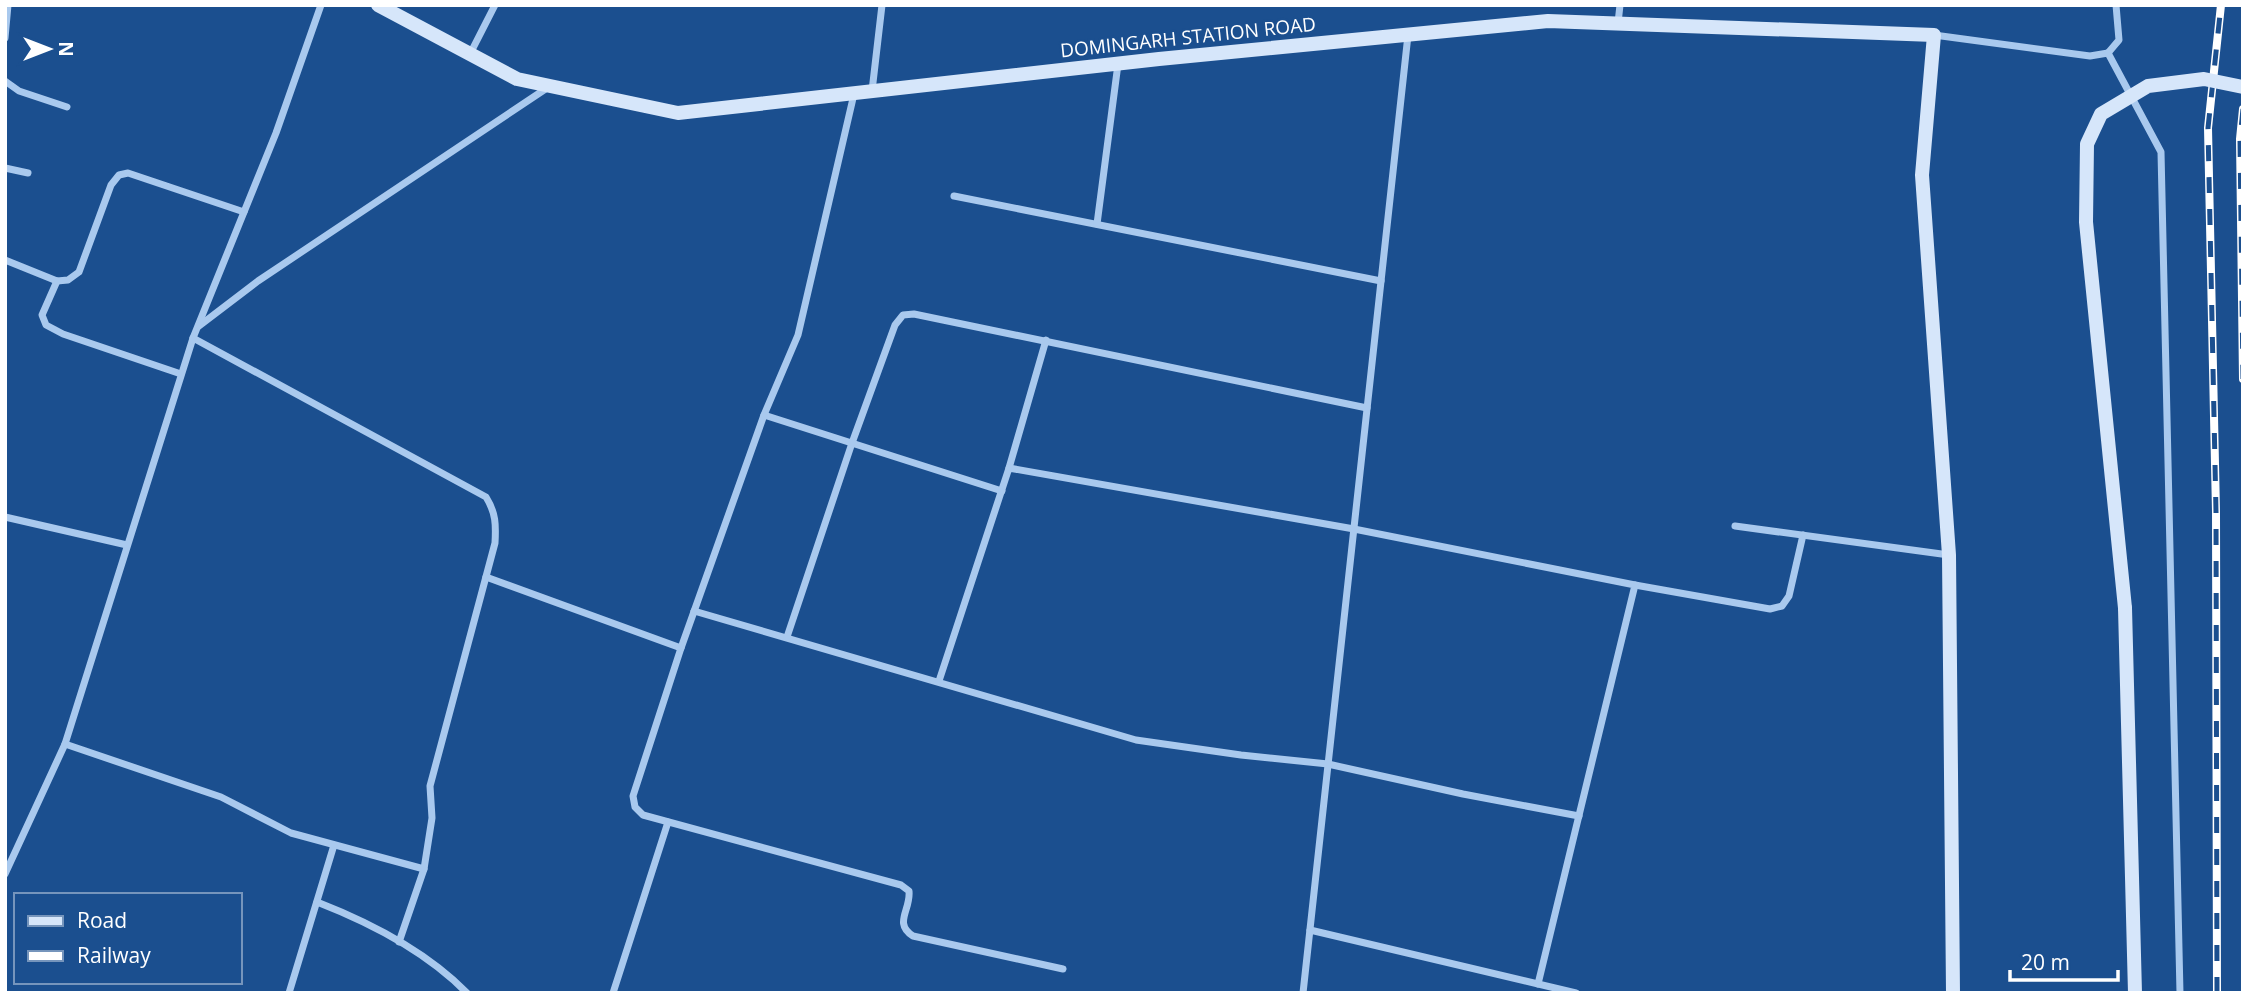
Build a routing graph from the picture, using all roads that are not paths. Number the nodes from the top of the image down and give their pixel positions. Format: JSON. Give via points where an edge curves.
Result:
{"nodes":[{"id":1,"x":8,"y":5,"type":"edge"},
{"id":2,"x":321,"y":5,"type":"edge"},
{"id":3,"x":378,"y":5,"type":"edge"},
{"id":4,"x":495,"y":5,"type":"edge"},
{"id":5,"x":882,"y":5,"type":"edge"},
{"id":6,"x":1620,"y":5,"type":"edge"},
{"id":7,"x":2116,"y":5,"type":"edge"},
{"id":8,"x":1618,"y":23,"type":"junction"},
{"id":9,"x":1408,"y":35,"type":"junction"},
{"id":10,"x":1934,"y":35,"type":"junction"},
{"id":11,"x":5,"y":38,"type":"edge"},
{"id":12,"x":2108,"y":53,"type":"junction"},
{"id":13,"x":470,"y":54,"type":"junction"},
{"id":14,"x":1118,"y":63,"type":"junction"},
{"id":15,"x":5,"y":81,"type":"edge"},
{"id":16,"x":551,"y":86,"type":"junction"},
{"id":17,"x":2243,"y":87,"type":"edge"},
{"id":18,"x":872,"y":91,"type":"junction"},
{"id":19,"x":855,"y":93,"type":"junction"},
{"id":20,"x":67,"y":107,"type":"dead end"},
{"id":21,"x":5,"y":168,"type":"edge"},
{"id":22,"x":28,"y":173,"type":"dead end"},
{"id":23,"x":954,"y":196,"type":"dead end"},
{"id":24,"x":244,"y":212,"type":"junction"},
{"id":25,"x":1097,"y":224,"type":"junction"},
{"id":26,"x":5,"y":260,"type":"edge"},
{"id":27,"x":57,"y":281,"type":"junction"},
{"id":28,"x":1381,"y":281,"type":"junction"},
{"id":29,"x":197,"y":327,"type":"junction"},
{"id":30,"x":193,"y":338,"type":"junction"},
{"id":31,"x":1046,"y":340,"type":"junction"},
{"id":32,"x":181,"y":374,"type":"junction"},
{"id":33,"x":1367,"y":408,"type":"junction"},
{"id":34,"x":765,"y":415,"type":"junction"},
{"id":35,"x":852,"y":443,"type":"junction"},
{"id":36,"x":1009,"y":468,"type":"junction"},
{"id":37,"x":1002,"y":491,"type":"junction"},
{"id":38,"x":5,"y":517,"type":"edge"},
{"id":39,"x":1735,"y":526,"type":"dead end"},
{"id":40,"x":1353,"y":529,"type":"junction"},
{"id":41,"x":1803,"y":536,"type":"junction"},
{"id":42,"x":127,"y":545,"type":"junction"},
{"id":43,"x":1949,"y":555,"type":"junction"},
{"id":44,"x":486,"y":577,"type":"junction"},
{"id":45,"x":1635,"y":585,"type":"junction"},
{"id":46,"x":694,"y":611,"type":"junction"},
{"id":47,"x":787,"y":638,"type":"junction"},
{"id":48,"x":681,"y":648,"type":"junction"},
{"id":49,"x":939,"y":681,"type":"junction"},
{"id":50,"x":65,"y":744,"type":"junction"},
{"id":51,"x":1328,"y":764,"type":"junction"},
{"id":52,"x":1579,"y":816,"type":"junction"},
{"id":53,"x":668,"y":822,"type":"junction"},
{"id":54,"x":334,"y":845,"type":"junction"},
{"id":55,"x":424,"y":869,"type":"junction"},
{"id":56,"x":5,"y":874,"type":"edge"},
{"id":57,"x":317,"y":902,"type":"junction"},
{"id":58,"x":1310,"y":930,"type":"junction"},
{"id":59,"x":399,"y":942,"type":"junction"},
{"id":60,"x":1063,"y":969,"type":"dead end"},
{"id":61,"x":1538,"y":984,"type":"junction"},
{"id":62,"x":289,"y":993,"type":"edge"},
{"id":63,"x":467,"y":993,"type":"edge"},
{"id":64,"x":613,"y":993,"type":"edge"},
{"id":65,"x":1303,"y":993,"type":"edge"},
{"id":66,"x":1576,"y":993,"type":"edge"},
{"id":67,"x":1952,"y":993,"type":"edge"},
{"id":68,"x":2134,"y":993,"type":"edge"},
{"id":69,"x":2180,"y":993,"type":"edge"}],
"edges":[{"from":1,"to":11,"type":"street"},
{"from":2,"to":24,"type":"street"},
{"from":3,"to":13,"type":"street","name":"DOMINGARH STATION ROAD"},
{"from":4,"to":13,"type":"street"},
{"from":5,"to":18,"type":"street"},
{"from":6,"to":8,"type":"street"},
{"from":7,"to":12,"type":"street","via":[[2119,40]]},
{"from":8,"to":9,"type":"street","name":"DOMINGARH STATION ROAD","via":[[1548,21]]},
{"from":8,"to":10,"type":"street","name":"DOMINGARH STATION ROAD"},
{"from":9,"to":14,"type":"street","name":"DOMINGARH STATION ROAD"},
{"from":9,"to":28,"type":"street"},
{"from":10,"to":12,"type":"street","name":"DOMINGARH STATION ROAD","via":[[2090,56]]},
{"from":10,"to":43,"type":"street","via":[[1922,175]]},
{"from":12,"to":69,"type":"street","via":[[2161,152]]},
{"from":13,"to":16,"type":"street","name":"DOMINGARH STATION ROAD","via":[[517,79]]},
{"from":14,"to":18,"type":"street","name":"DOMINGARH STATION ROAD"},
{"from":14,"to":25,"type":"street"},
{"from":15,"to":20,"type":"street","via":[[19,92]]},
{"from":16,"to":19,"type":"street","name":"DOMINGARH STATION ROAD","via":[[678,113]]},
{"from":16,"to":29,"type":"street","via":[[258,281]]},
{"from":17,"to":68,"type":"street","bridge":true,"via":[[2204,79],[2148,86],[2101,114],[2087,144],[2086,222],[2125,608]]},
{"from":18,"to":19,"type":"street","name":"DOMINGARH STATION ROAD"},
{"from":19,"to":34,"type":"street","via":[[804,313]]},
{"from":21,"to":22,"type":"street"},
{"from":23,"to":25,"type":"street"},
{"from":24,"to":27,"type":"street","via":[[128,173],[119,174],[79,272]]},
{"from":24,"to":29,"type":"street"},
{"from":25,"to":28,"type":"street"},
{"from":26,"to":27,"type":"street"},
{"from":27,"to":32,"type":"street","via":[[42,315],[46,325]]},
{"from":28,"to":33,"type":"street"},
{"from":29,"to":30,"type":"street"},
{"from":30,"to":32,"type":"street"},
{"from":30,"to":44,"type":"street","via":[[486,497],[496,522]]},
{"from":31,"to":33,"type":"street"},
{"from":31,"to":35,"type":"street","via":[[903,315],[895,325]]},
{"from":31,"to":36,"type":"street"},
{"from":32,"to":42,"type":"street"},
{"from":33,"to":40,"type":"street"},
{"from":34,"to":35,"type":"street"},
{"from":34,"to":46,"type":"street"},
{"from":35,"to":37,"type":"street"},
{"from":35,"to":47,"type":"street"},
{"from":36,"to":37,"type":"street"},
{"from":36,"to":40,"type":"street"},
{"from":37,"to":49,"type":"street"},
{"from":38,"to":42,"type":"street"},
{"from":39,"to":41,"type":"street"},
{"from":40,"to":45,"type":"street"},
{"from":40,"to":51,"type":"street"},
{"from":41,"to":43,"type":"street"},
{"from":41,"to":45,"type":"street","via":[[1789,596],[1782,606],[1770,609]]},
{"from":42,"to":50,"type":"street"},
{"from":43,"to":67,"type":"street"},
{"from":44,"to":48,"type":"street"},
{"from":44,"to":55,"type":"street","via":[[430,786],[432,818]]},
{"from":45,"to":52,"type":"street"},
{"from":46,"to":47,"type":"street"},
{"from":46,"to":48,"type":"street"},
{"from":47,"to":49,"type":"street"},
{"from":48,"to":53,"type":"street","via":[[634,796],[635,807],[643,815]]},
{"from":49,"to":51,"type":"street","via":[[1136,740]]},
{"from":50,"to":54,"type":"street","via":[[221,797],[292,833]]},
{"from":50,"to":56,"type":"street"},
{"from":51,"to":52,"type":"street"},
{"from":51,"to":58,"type":"street"},
{"from":52,"to":61,"type":"street"},
{"from":53,"to":60,"type":"street","via":[[901,885],[909,891],[910,901],[902,921],[913,936]]},
{"from":53,"to":64,"type":"street"},
{"from":54,"to":55,"type":"street"},
{"from":54,"to":57,"type":"street"},
{"from":55,"to":59,"type":"street"},
{"from":57,"to":59,"type":"street"},
{"from":57,"to":62,"type":"street"},
{"from":58,"to":61,"type":"street"},
{"from":58,"to":65,"type":"street"},
{"from":59,"to":63,"type":"street","via":[[432,961]]},
{"from":61,"to":66,"type":"street"}]}
